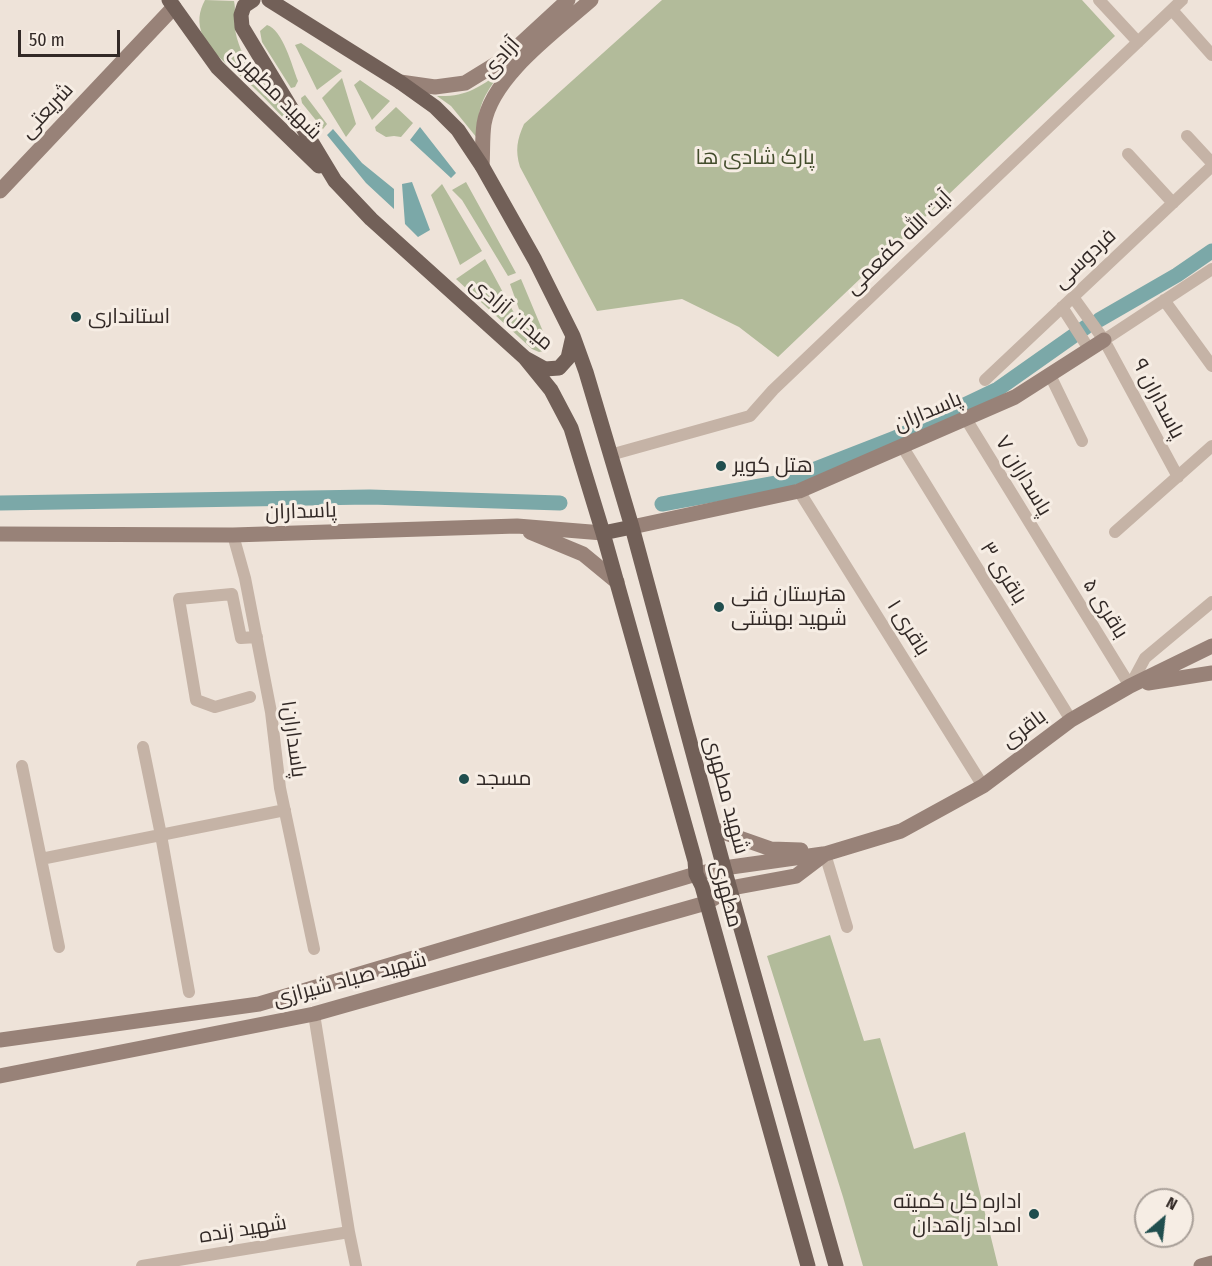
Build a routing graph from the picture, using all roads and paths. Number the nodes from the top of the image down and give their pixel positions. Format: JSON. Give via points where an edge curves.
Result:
{"nodes":[{"id":1,"x":253,"y":0,"type":"edge"},
{"id":2,"x":269,"y":0,"type":"edge"},
{"id":3,"x":568,"y":0,"type":"edge"},
{"id":4,"x":591,"y":0,"type":"edge"},
{"id":5,"x":1099,"y":0,"type":"edge"},
{"id":6,"x":1182,"y":0,"type":"edge"},
{"id":7,"x":175,"y":2,"type":"edge"},
{"id":8,"x":1172,"y":9,"type":"junction"},
{"id":9,"x":1138,"y":42,"type":"junction"},
{"id":10,"x":1212,"y":55,"type":"edge"},
{"id":11,"x":400,"y":82,"type":"junction"},
{"id":12,"x":1187,"y":136,"type":"dead end"},
{"id":13,"x":1128,"y":154,"type":"dead end"},
{"id":14,"x":1212,"y":165,"type":"edge"},
{"id":15,"x":482,"y":166,"type":"junction"},
{"id":16,"x":336,"y":181,"type":"junction"},
{"id":17,"x":0,"y":191,"type":"edge"},
{"id":18,"x":1173,"y":203,"type":"junction"},
{"id":19,"x":1212,"y":269,"type":"edge"},
{"id":20,"x":1073,"y":297,"type":"junction"},
{"id":21,"x":1164,"y":300,"type":"junction"},
{"id":22,"x":1062,"y":307,"type":"junction"},
{"id":23,"x":573,"y":336,"type":"junction"},
{"id":24,"x":1104,"y":340,"type":"junction"},
{"id":25,"x":1089,"y":349,"type":"junction"},
{"id":26,"x":525,"y":358,"type":"junction"},
{"id":27,"x":1212,"y":366,"type":"edge"},
{"id":28,"x":1050,"y":375,"type":"junction"},
{"id":29,"x":985,"y":380,"type":"dead end"},
{"id":30,"x":966,"y":419,"type":"junction"},
{"id":31,"x":1082,"y":441,"type":"dead end"},
{"id":32,"x":902,"y":446,"type":"junction"},
{"id":33,"x":1212,"y":446,"type":"edge"},
{"id":34,"x":610,"y":455,"type":"junction"},
{"id":35,"x":1178,"y":477,"type":"junction"},
{"id":36,"x":799,"y":491,"type":"junction"},
{"id":37,"x":517,"y":526,"type":"junction"},
{"id":38,"x":632,"y":527,"type":"junction"},
{"id":39,"x":1115,"y":532,"type":"dead end"},
{"id":40,"x":603,"y":533,"type":"junction"},
{"id":41,"x":0,"y":534,"type":"edge"},
{"id":42,"x":233,"y":535,"type":"junction"},
{"id":43,"x":1047,"y":554,"type":"joint"},
{"id":44,"x":617,"y":582,"type":"junction"},
{"id":45,"x":1212,"y":602,"type":"edge"},
{"id":46,"x":256,"y":637,"type":"junction"},
{"id":47,"x":1212,"y":646,"type":"edge"},
{"id":48,"x":1212,"y":673,"type":"edge"},
{"id":49,"x":1130,"y":686,"type":"junction"},
{"id":50,"x":250,"y":697,"type":"dead end"},
{"id":51,"x":1071,"y":720,"type":"junction"},
{"id":52,"x":143,"y":747,"type":"dead end"},
{"id":53,"x":22,"y":766,"type":"dead end"},
{"id":54,"x":983,"y":786,"type":"junction"},
{"id":55,"x":285,"y":810,"type":"junction"},
{"id":56,"x":714,"y":829,"type":"junction"},
{"id":57,"x":161,"y":835,"type":"junction"},
{"id":58,"x":830,"y":852,"type":"junction"},
{"id":59,"x":41,"y":859,"type":"junction"},
{"id":60,"x":724,"y":868,"type":"junction"},
{"id":61,"x":696,"y":874,"type":"junction"},
{"id":62,"x":731,"y":888,"type":"junction"},
{"id":63,"x":706,"y":903,"type":"junction"},
{"id":64,"x":847,"y":927,"type":"dead end"},
{"id":65,"x":59,"y":947,"type":"dead end"},
{"id":66,"x":314,"y":949,"type":"dead end"},
{"id":67,"x":189,"y":992,"type":"dead end"},
{"id":68,"x":314,"y":1014,"type":"junction"},
{"id":69,"x":0,"y":1040,"type":"edge"},
{"id":70,"x":0,"y":1076,"type":"edge"},
{"id":71,"x":349,"y":1232,"type":"junction"},
{"id":72,"x":1212,"y":1263,"type":"edge"},
{"id":73,"x":142,"y":1266,"type":"edge"},
{"id":74,"x":356,"y":1266,"type":"edge"},
{"id":75,"x":808,"y":1266,"type":"edge"},
{"id":76,"x":836,"y":1266,"type":"edge"},
{"id":77,"x":1201,"y":1266,"type":"edge"}],
"edges":[{"from":1,"to":16,"type":"main road","name":"میدان آزادی","via":[[244,6],[242,27]]},
{"from":2,"to":11,"type":"main road","name":"میدان آزادی"},
{"from":3,"to":11,"type":"street","name":"آزادی","via":[[504,59],[465,83],[435,87]]},
{"from":4,"to":15,"type":"street","name":"آزادی","via":[[513,70],[495,95],[484,123]]},
{"from":5,"to":9,"type":"street"},
{"from":6,"to":8,"type":"street","name":"آیت الله کفعمی"},
{"from":7,"to":16,"type":"main road","name":"شهید مطهری","via":[[217,67]]},
{"from":7,"to":17,"type":"street","name":"شریعتی"},
{"from":8,"to":9,"type":"street","name":"آیت الله کفعمی"},
{"from":8,"to":10,"type":"street"},
{"from":9,"to":34,"type":"street","name":"آیت الله کفعمی","via":[[750,416]]},
{"from":11,"to":15,"type":"main road","name":"میدان آزادی","via":[[435,107],[458,130]]},
{"from":12,"to":14,"type":"street"},
{"from":13,"to":18,"type":"street"},
{"from":14,"to":18,"type":"street","name":"فردوسی"},
{"from":15,"to":23,"type":"main road","name":"میدان آزادی","via":[[536,260]]},
{"from":16,"to":26,"type":"main road","name":"میدان آزادی","via":[[370,219]]},
{"from":18,"to":20,"type":"street","name":"فردوسی"},
{"from":19,"to":21,"type":"street","name":"پاسداران"},
{"from":20,"to":22,"type":"street","name":"فردوسی"},
{"from":20,"to":24,"type":"street","name":"پاسداران ۹"},
{"from":21,"to":24,"type":"street","name":"پاسداران"},
{"from":21,"to":27,"type":"street"},
{"from":22,"to":25,"type":"street"},
{"from":22,"to":29,"type":"street","name":"فردوسی"},
{"from":23,"to":26,"type":"main road","name":"میدان آزادی","via":[[568,358],[559,368],[545,369]]},
{"from":23,"to":34,"type":"main road","name":"شهید مطهری"},
{"from":24,"to":25,"type":"street","name":"پاسداران"},
{"from":24,"to":35,"type":"street","name":"پاسداران ۹"},
{"from":25,"to":28,"type":"street","name":"پاسداران"},
{"from":26,"to":40,"type":"main road","via":[[551,390],[571,428]]},
{"from":28,"to":30,"type":"street","name":"پاسداران","via":[[1015,397]]},
{"from":28,"to":31,"type":"street"},
{"from":30,"to":32,"type":"street","name":"پاسداران"},
{"from":30,"to":43,"type":"street","name":"پاسداران ۷"},
{"from":32,"to":36,"type":"street","name":"پاسداران"},
{"from":32,"to":51,"type":"street","name":"باقری ۳"},
{"from":33,"to":35,"type":"street"},
{"from":34,"to":38,"type":"main road","name":"شهید مطهری"},
{"from":35,"to":39,"type":"street"},
{"from":36,"to":38,"type":"street","name":"پاسداران"},
{"from":36,"to":54,"type":"street","name":"باقری ۱"},
{"from":37,"to":40,"type":"street","name":"پاسداران"},
{"from":37,"to":42,"type":"street","name":"پاسداران"},
{"from":37,"to":44,"type":"street","via":[[583,554]]},
{"from":38,"to":40,"type":"main road"},
{"from":38,"to":56,"type":"main road","name":"شهید مطهری"},
{"from":40,"to":44,"type":"main road","name":"مطهری"},
{"from":41,"to":42,"type":"street","name":"پاسداران"},
{"from":42,"to":46,"type":"street","name":"پاسداران۱"},
{"from":43,"to":49,"type":"street","name":"باقری ۵"},
{"from":44,"to":61,"type":"main road","name":"مطهری"},
{"from":45,"to":49,"type":"street","via":[[1145,658]]},
{"from":46,"to":50,"type":"street","via":[[242,638],[232,594],[179,599],[196,700],[215,707]]},
{"from":46,"to":55,"type":"street","name":"پاسداران۱"},
{"from":47,"to":49,"type":"street","name":"باقری"},
{"from":48,"to":49,"type":"street"},
{"from":49,"to":51,"type":"street","name":"باقری"},
{"from":51,"to":54,"type":"street","name":"باقری"},
{"from":52,"to":57,"type":"street"},
{"from":53,"to":59,"type":"street"},
{"from":54,"to":58,"type":"street","name":"باقری","via":[[901,831]]},
{"from":55,"to":57,"type":"street"},
{"from":55,"to":66,"type":"street","name":"پاسداران۱"},
{"from":56,"to":58,"type":"street","via":[[771,849]]},
{"from":56,"to":60,"type":"main road","name":"شهید مطهری"},
{"from":57,"to":59,"type":"street"},
{"from":57,"to":67,"type":"street"},
{"from":58,"to":60,"type":"street","name":"باقری"},
{"from":58,"to":62,"type":"street","via":[[796,876]]},
{"from":58,"to":64,"type":"street"},
{"from":59,"to":65,"type":"street"},
{"from":60,"to":61,"type":"street","name":"شهید صیاد شیرازی"},
{"from":60,"to":62,"type":"main road","name":"شهید مطهری"},
{"from":61,"to":63,"type":"main road","name":"مطهری"},
{"from":61,"to":69,"type":"street","name":"شهید صیاد شیرازی","via":[[259,1004]]},
{"from":62,"to":63,"type":"street","name":"شهید صیاد شیرازی"},
{"from":62,"to":76,"type":"main road","name":"شهید مطهری"},
{"from":63,"to":68,"type":"street","name":"شهید صیاد شیرازی"},
{"from":63,"to":75,"type":"main road","name":"مطهری"},
{"from":68,"to":70,"type":"street","name":"شهید صیاد شیرازی"},
{"from":68,"to":71,"type":"street"},
{"from":71,"to":73,"type":"street","name":"شهید زنده"},
{"from":71,"to":74,"type":"street"},
{"from":72,"to":77,"type":"street"}]}
